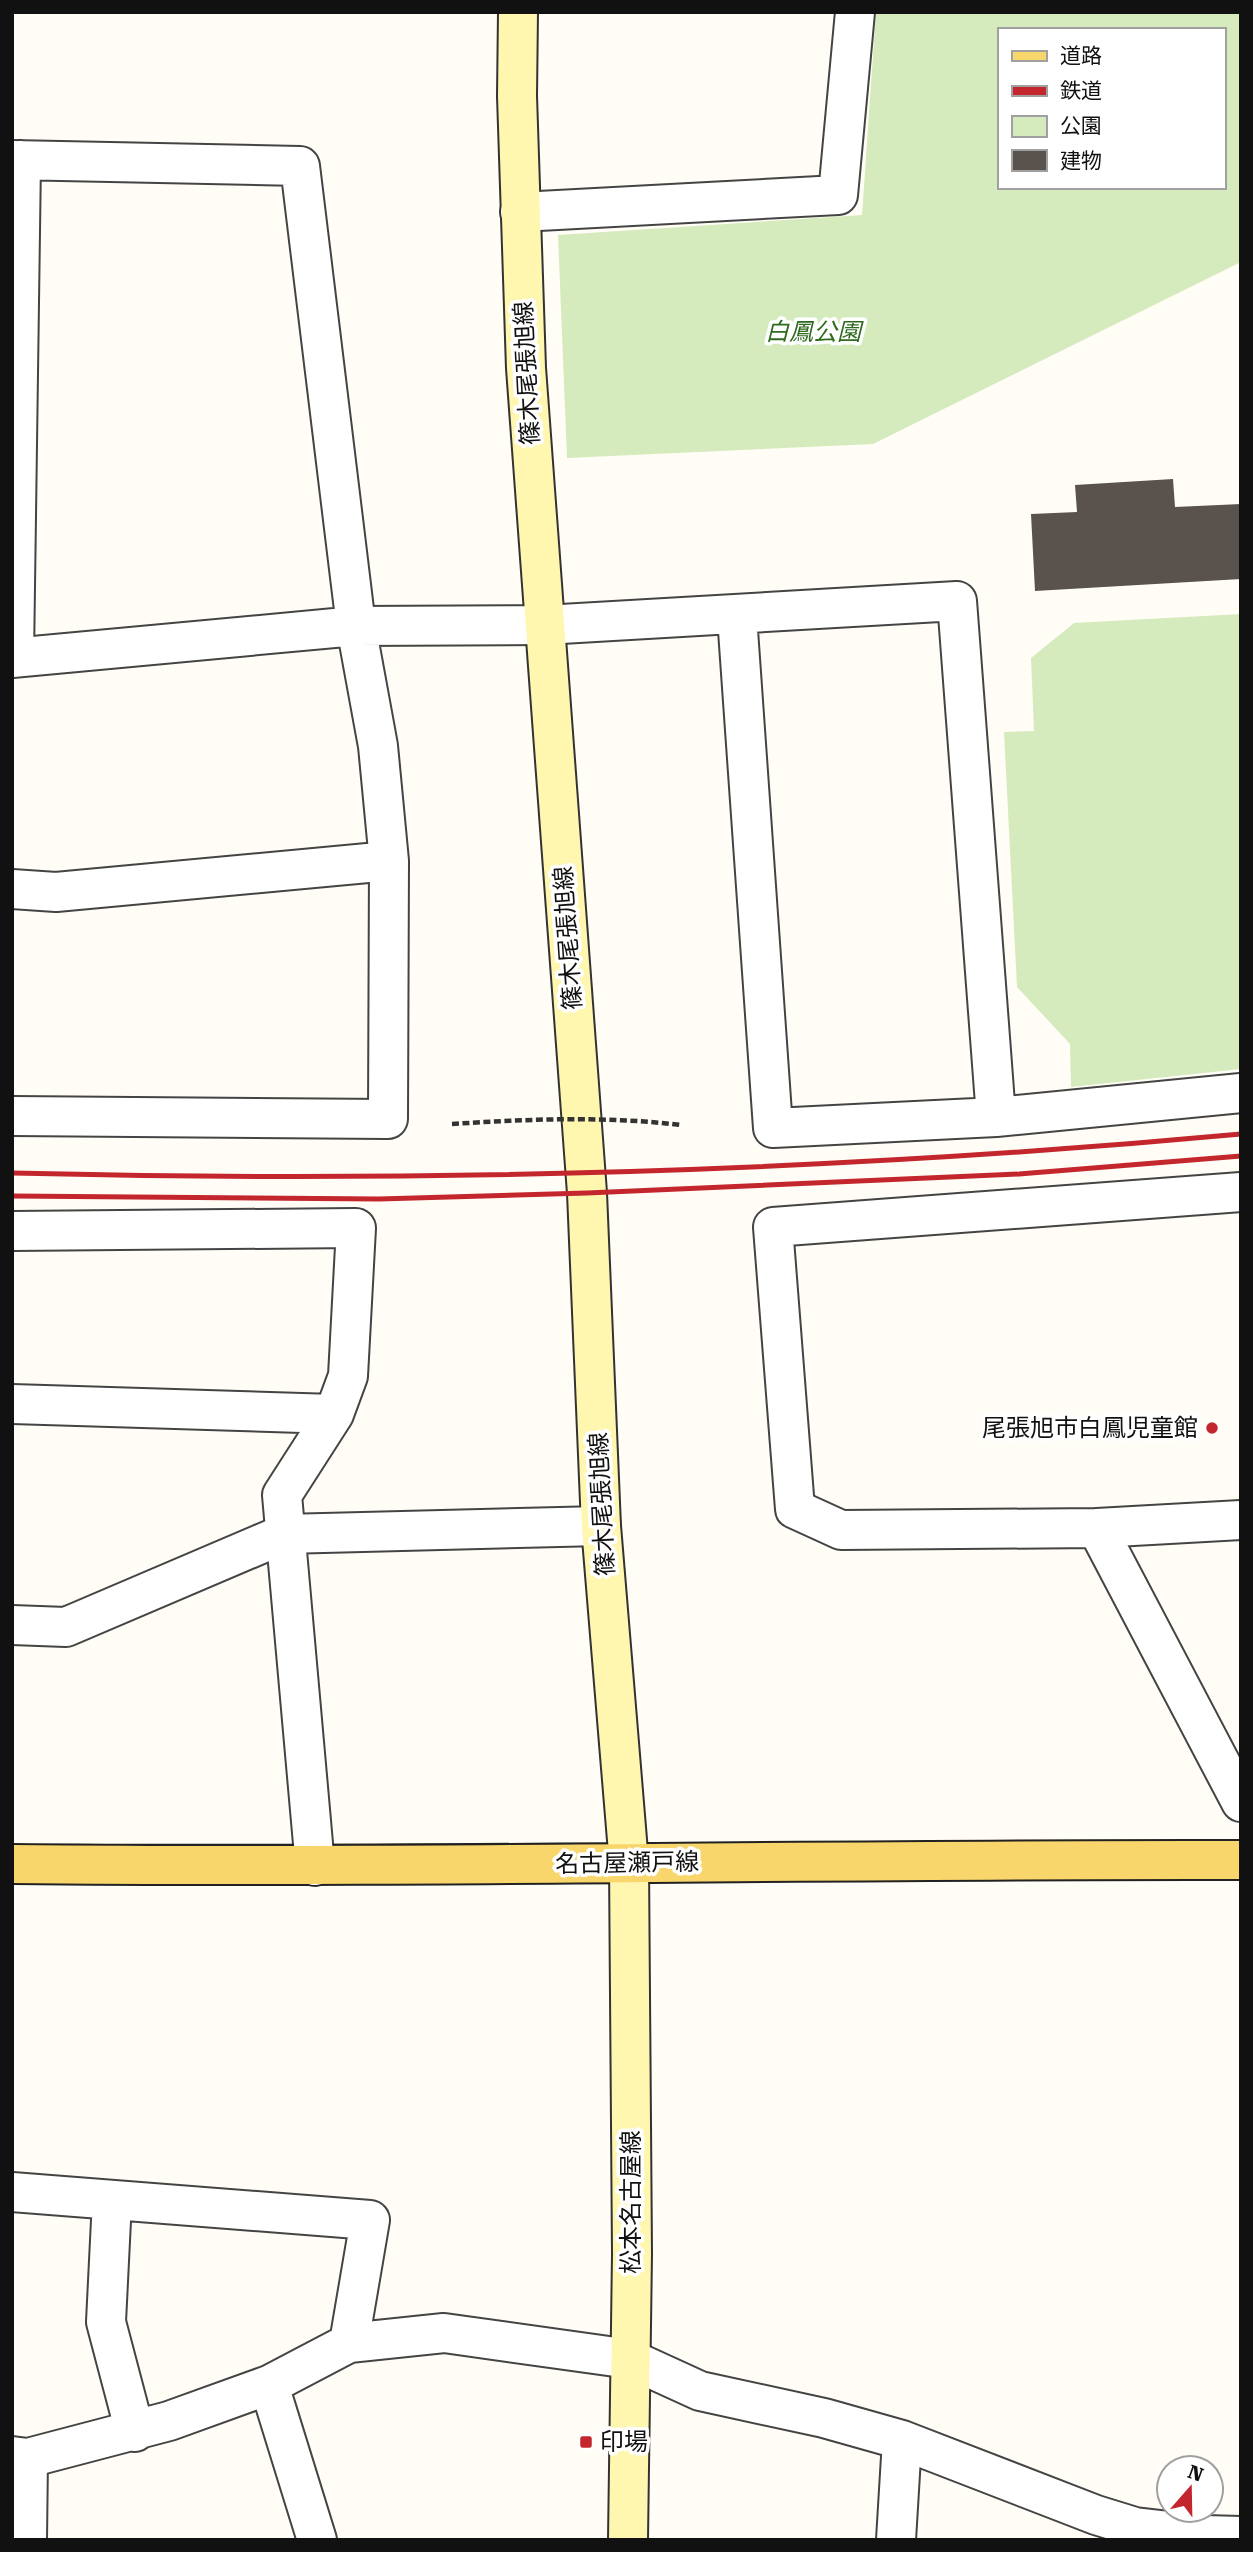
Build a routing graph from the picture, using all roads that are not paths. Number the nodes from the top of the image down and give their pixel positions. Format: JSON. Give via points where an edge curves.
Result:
{"nodes":[{"id":1,"x":518,"y":12,"type":"edge"},
{"id":2,"x":855,"y":12,"type":"edge"},
{"id":3,"x":17,"y":160,"type":"edge"},
{"id":4,"x":520,"y":212,"type":"junction"},
{"id":5,"x":737,"y":615,"type":"junction"},
{"id":6,"x":544,"y":625,"type":"junction"},
{"id":7,"x":356,"y":626,"type":"junction"},
{"id":8,"x":13,"y":658,"type":"edge"},
{"id":9,"x":389,"y":861,"type":"junction"},
{"id":10,"x":12,"y":889,"type":"edge"},
{"id":11,"x":1241,"y":1093,"type":"edge"},
{"id":12,"x":12,"y":1116,"type":"edge"},
{"id":13,"x":996,"y":1117,"type":"junction"},
{"id":14,"x":1241,"y":1192,"type":"edge"},
{"id":15,"x":12,"y":1231,"type":"edge"},
{"id":16,"x":12,"y":1404,"type":"edge"},
{"id":17,"x":334,"y":1414,"type":"junction"},
{"id":18,"x":1241,"y":1520,"type":"edge"},
{"id":19,"x":601,"y":1526,"type":"junction"},
{"id":20,"x":1097,"y":1528,"type":"junction"},
{"id":21,"x":284,"y":1534,"type":"junction"},
{"id":22,"x":12,"y":1625,"type":"edge"},
{"id":23,"x":1241,"y":1802,"type":"edge"},
{"id":24,"x":1241,"y":1860,"type":"edge"},
{"id":25,"x":12,"y":1864,"type":"edge"},
{"id":26,"x":629,"y":1864,"type":"junction"},
{"id":27,"x":315,"y":1866,"type":"junction"},
{"id":28,"x":12,"y":2192,"type":"edge"},
{"id":29,"x":112,"y":2200,"type":"junction"},
{"id":30,"x":349,"y":2343,"type":"junction"},
{"id":31,"x":630,"y":2359,"type":"junction"},
{"id":32,"x":269,"y":2385,"type":"junction"},
{"id":33,"x":135,"y":2432,"type":"junction"},
{"id":34,"x":902,"y":2440,"type":"junction"},
{"id":35,"x":20,"y":2457,"type":"edge"},
{"id":36,"x":1135,"y":2534,"type":"edge"},
{"id":37,"x":1241,"y":2536,"type":"edge"},
{"id":38,"x":27,"y":2540,"type":"edge"},
{"id":39,"x":317,"y":2540,"type":"edge"},
{"id":40,"x":628,"y":2540,"type":"edge"},
{"id":41,"x":896,"y":2540,"type":"edge"}],
"edges":[{"from":1,"to":4,"type":"main road","name":"篠木尾張旭線"},
{"from":2,"to":4,"type":"street","via":[[838,195]]},
{"from":3,"to":7,"type":"street","via":[[300,166]]},
{"from":3,"to":8,"type":"street"},
{"from":4,"to":6,"type":"main road","name":"篠木尾張旭線"},
{"from":5,"to":6,"type":"street"},
{"from":5,"to":13,"type":"street","via":[[773,1128]]},
{"from":5,"to":13,"type":"street","via":[[957,601]]},
{"from":6,"to":7,"type":"street"},
{"from":6,"to":19,"type":"main road","name":"篠木尾張旭線","via":[[587,1193]]},
{"from":7,"to":8,"type":"street"},
{"from":7,"to":9,"type":"street","via":[[378,746]]},
{"from":9,"to":10,"type":"street","via":[[56,892]]},
{"from":9,"to":12,"type":"street","via":[[388,1119]]},
{"from":11,"to":13,"type":"street"},
{"from":14,"to":20,"type":"street","via":[[773,1227],[795,1509],[841,1530]]},
{"from":15,"to":17,"type":"street","via":[[356,1228],[348,1376]]},
{"from":16,"to":17,"type":"street"},
{"from":17,"to":21,"type":"street","via":[[282,1495]]},
{"from":18,"to":20,"type":"street"},
{"from":19,"to":21,"type":"street"},
{"from":19,"to":26,"type":"main road","name":"篠木尾張旭線"},
{"from":20,"to":23,"type":"street"},
{"from":21,"to":22,"type":"street","via":[[66,1627]]},
{"from":21,"to":27,"type":"street"},
{"from":24,"to":26,"type":"main road","name":"名古屋瀬戸線"},
{"from":25,"to":27,"type":"main road","name":"名古屋瀬戸線"},
{"from":26,"to":27,"type":"main road","name":"名古屋瀬戸線"},
{"from":26,"to":31,"type":"main road","name":"松本名古屋線"},
{"from":28,"to":29,"type":"street"},
{"from":29,"to":30,"type":"street","via":[[370,2220]]},
{"from":29,"to":33,"type":"street","via":[[106,2322]]},
{"from":30,"to":31,"type":"street","via":[[444,2333]]},
{"from":30,"to":32,"type":"street"},
{"from":31,"to":34,"type":"street","via":[[700,2391]]},
{"from":31,"to":40,"type":"main road","name":"松本名古屋線"},
{"from":32,"to":33,"type":"street"},
{"from":32,"to":39,"type":"street"},
{"from":33,"to":35,"type":"street"},
{"from":34,"to":36,"type":"street"},
{"from":34,"to":41,"type":"street"},
{"from":35,"to":38,"type":"street"},
{"from":36,"to":37,"type":"street"}]}
